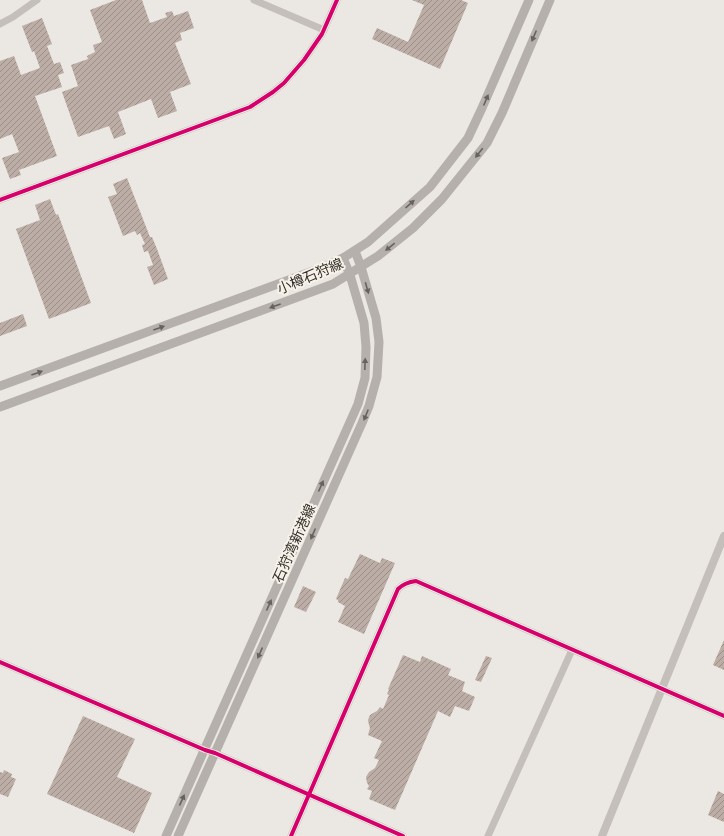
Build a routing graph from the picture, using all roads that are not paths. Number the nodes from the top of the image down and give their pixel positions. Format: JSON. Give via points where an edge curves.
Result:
{"nodes":[{"id":1,"x":37,"y":0,"type":"edge"},
{"id":2,"x":254,"y":0,"type":"edge"},
{"id":3,"x":337,"y":0,"type":"edge"},
{"id":4,"x":529,"y":0,"type":"edge"},
{"id":5,"x":550,"y":0,"type":"edge"},
{"id":6,"x":0,"y":24,"type":"edge"},
{"id":7,"x":324,"y":30,"type":"junction"},
{"id":8,"x":0,"y":200,"type":"edge"},
{"id":9,"x":355,"y":251,"type":"junction"},
{"id":10,"x":343,"y":258,"type":"junction"},
{"id":11,"x":361,"y":267,"type":"junction"},
{"id":12,"x":350,"y":275,"type":"junction"},
{"id":13,"x":0,"y":386,"type":"edge"},
{"id":14,"x":0,"y":407,"type":"edge"},
{"id":15,"x":724,"y":536,"type":"edge"},
{"id":16,"x":572,"y":650,"type":"junction"},
{"id":17,"x":0,"y":662,"type":"edge"},
{"id":18,"x":663,"y":689,"type":"junction"},
{"id":19,"x":724,"y":716,"type":"edge"},
{"id":20,"x":205,"y":750,"type":"junction"},
{"id":21,"x":215,"y":753,"type":"junction"},
{"id":22,"x":309,"y":794,"type":"junction"},
{"id":23,"x":166,"y":836,"type":"edge"},
{"id":24,"x":178,"y":836,"type":"edge"},
{"id":25,"x":291,"y":836,"type":"edge"},
{"id":26,"x":403,"y":836,"type":"edge"},
{"id":27,"x":488,"y":836,"type":"edge"},
{"id":28,"x":602,"y":836,"type":"edge"}],
"edges":[{"from":1,"to":6,"type":"street"},
{"from":2,"to":7,"type":"street"},
{"from":3,"to":7,"type":"street"},
{"from":9,"to":4,"type":"main road","name":"小樽石狩線","one_way":true,"via":[[430,186],[468,138]]},
{"from":5,"to":11,"type":"main road","name":"小樽石狩線","one_way":true,"via":[[487,143],[442,199],[418,223]]},
{"from":7,"to":8,"type":"street","via":[[304,60],[284,83],[250,107]]},
{"from":9,"to":10,"type":"main road","name":"小樽石狩線"},
{"from":9,"to":11,"type":"main road","name":"石狩湾新港線"},
{"from":10,"to":12,"type":"main road","name":"石狩湾新港線"},
{"from":13,"to":10,"type":"main road","name":"小樽石狩線","one_way":true},
{"from":11,"to":12,"type":"main road","name":"小樽石狩線"},
{"from":11,"to":21,"type":"main road","name":"石狩湾新港線","one_way":true,"via":[[376,318],[379,342],[377,377],[369,406]]},
{"from":12,"to":14,"type":"main road","name":"小樽石狩線","one_way":true,"via":[[333,284]]},
{"from":20,"to":12,"type":"main road","name":"石狩湾新港線","one_way":true,"via":[[358,404],[365,378],[366,347],[364,323]]},
{"from":15,"to":18,"type":"street"},
{"from":16,"to":18,"type":"street"},
{"from":16,"to":22,"type":"street","via":[[416,581],[402,585],[398,589]]},
{"from":16,"to":27,"type":"street"},
{"from":17,"to":20,"type":"street"},
{"from":18,"to":19,"type":"street"},
{"from":18,"to":28,"type":"street"},
{"from":20,"to":21,"type":"street"},
{"from":23,"to":20,"type":"main road","name":"石狩湾新港線","one_way":true},
{"from":21,"to":22,"type":"street"},
{"from":21,"to":24,"type":"main road","name":"石狩湾新港線"},
{"from":22,"to":25,"type":"street"},
{"from":22,"to":26,"type":"street"}]}
